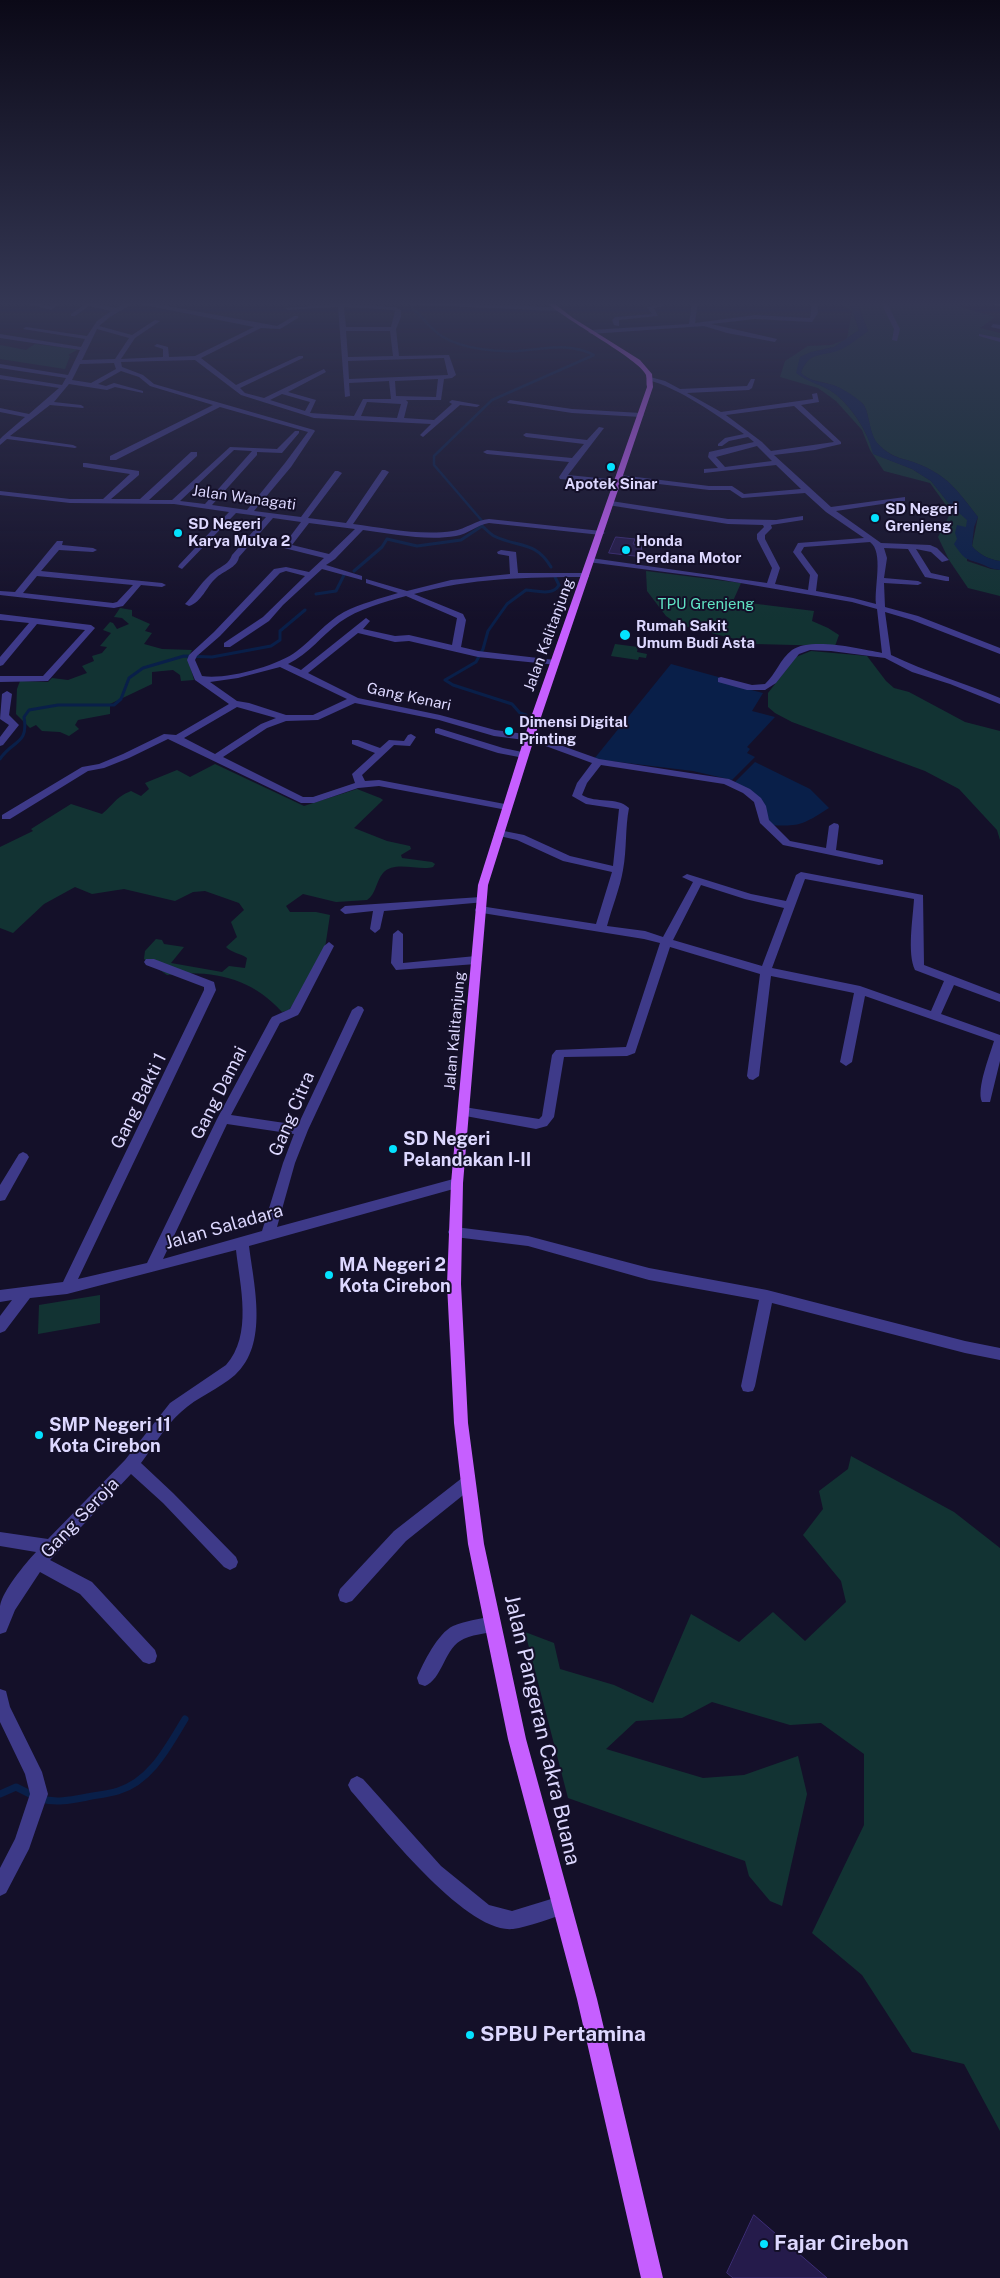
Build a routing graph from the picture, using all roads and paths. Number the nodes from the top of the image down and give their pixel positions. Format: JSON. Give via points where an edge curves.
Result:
{"nodes":[{"id":1,"x":41,"y":407,"type":"edge"},
{"id":2,"x":212,"y":407,"type":"edge"},
{"id":3,"x":230,"y":407,"type":"edge"},
{"id":4,"x":283,"y":407,"type":"edge"},
{"id":5,"x":310,"y":407,"type":"edge"},
{"id":6,"x":361,"y":407,"type":"edge"},
{"id":7,"x":404,"y":407,"type":"edge"},
{"id":8,"x":451,"y":407,"type":"edge"},
{"id":9,"x":547,"y":407,"type":"edge"},
{"id":10,"x":644,"y":407,"type":"edge"},
{"id":11,"x":707,"y":407,"type":"edge"},
{"id":12,"x":770,"y":407,"type":"edge"},
{"id":13,"x":799,"y":407,"type":"edge"},
{"id":14,"x":0,"y":410,"type":"edge"},
{"id":15,"x":306,"y":414,"type":"junction"},
{"id":16,"x":720,"y":414,"type":"junction"},
{"id":17,"x":641,"y":415,"type":"junction"},
{"id":18,"x":29,"y":416,"type":"junction"},
{"id":19,"x":356,"y":418,"type":"junction"},
{"id":20,"x":400,"y":420,"type":"junction"},
{"id":21,"x":438,"y":422,"type":"junction"},
{"id":22,"x":601,"y":428,"type":"dead end"},
{"id":23,"x":297,"y":432,"type":"dead end"},
{"id":24,"x":526,"y":434,"type":"dead end"},
{"id":25,"x":750,"y":434,"type":"junction"},
{"id":26,"x":423,"y":435,"type":"dead end"},
{"id":27,"x":2,"y":440,"type":"edge"},
{"id":28,"x":589,"y":442,"type":"junction"},
{"id":29,"x":760,"y":443,"type":"junction"},
{"id":30,"x":720,"y":444,"type":"dead end"},
{"id":31,"x":74,"y":447,"type":"dead end"},
{"id":32,"x":487,"y":452,"type":"dead end"},
{"id":33,"x":771,"y":452,"type":"junction"},
{"id":34,"x":254,"y":453,"type":"dead end"},
{"id":35,"x":194,"y":454,"type":"dead end"},
{"id":36,"x":113,"y":458,"type":"dead end"},
{"id":37,"x":572,"y":460,"type":"junction"},
{"id":38,"x":780,"y":462,"type":"junction"},
{"id":39,"x":86,"y":465,"type":"dead end"},
{"id":40,"x":722,"y":469,"type":"junction"},
{"id":41,"x":707,"y":471,"type":"dead end"},
{"id":42,"x":385,"y":472,"type":"dead end"},
{"id":43,"x":338,"y":473,"type":"dead end"},
{"id":44,"x":619,"y":479,"type":"junction"},
{"id":45,"x":809,"y":490,"type":"junction"},
{"id":46,"x":0,"y":493,"type":"edge"},
{"id":47,"x":902,"y":499,"type":"dead end"},
{"id":48,"x":106,"y":500,"type":"junction"},
{"id":49,"x":142,"y":502,"type":"junction"},
{"id":50,"x":174,"y":502,"type":"junction"},
{"id":51,"x":611,"y":503,"type":"junction"},
{"id":52,"x":206,"y":506,"type":"junction"},
{"id":53,"x":235,"y":510,"type":"junction"},
{"id":54,"x":829,"y":510,"type":"junction"},
{"id":55,"x":248,"y":512,"type":"junction"},
{"id":56,"x":271,"y":516,"type":"junction"},
{"id":57,"x":800,"y":518,"type":"dead end"},
{"id":58,"x":304,"y":521,"type":"junction"},
{"id":59,"x":767,"y":524,"type":"junction"},
{"id":60,"x":348,"y":526,"type":"junction"},
{"id":61,"x":362,"y":527,"type":"junction"},
{"id":62,"x":601,"y":533,"type":"junction"},
{"id":63,"x":872,"y":540,"type":"junction"},
{"id":64,"x":880,"y":545,"type":"junction"},
{"id":65,"x":910,"y":546,"type":"junction"},
{"id":66,"x":93,"y":550,"type":"dead end"},
{"id":67,"x":501,"y":552,"type":"dead end"},
{"id":68,"x":332,"y":557,"type":"junction"},
{"id":69,"x":591,"y":560,"type":"junction"},
{"id":70,"x":945,"y":560,"type":"dead end"},
{"id":71,"x":322,"y":566,"type":"junction"},
{"id":72,"x":182,"y":567,"type":"dead end"},
{"id":73,"x":36,"y":573,"type":"junction"},
{"id":74,"x":311,"y":575,"type":"junction"},
{"id":75,"x":514,"y":575,"type":"junction"},
{"id":76,"x":586,"y":575,"type":"junction"},
{"id":77,"x":359,"y":578,"type":"dead end"},
{"id":78,"x":946,"y":579,"type":"dead end"},
{"id":79,"x":879,"y":580,"type":"junction"},
{"id":80,"x":369,"y":581,"type":"dead end"},
{"id":81,"x":139,"y":583,"type":"junction"},
{"id":82,"x":918,"y":584,"type":"dead end"},
{"id":83,"x":162,"y":585,"type":"dead end"},
{"id":84,"x":771,"y":585,"type":"junction"},
{"id":85,"x":403,"y":592,"type":"junction"},
{"id":86,"x":812,"y":592,"type":"junction"},
{"id":87,"x":0,"y":593,"type":"edge"},
{"id":88,"x":17,"y":595,"type":"junction"},
{"id":89,"x":189,"y":604,"type":"dead end"},
{"id":90,"x":882,"y":607,"type":"junction"},
{"id":91,"x":0,"y":617,"type":"edge"},
{"id":92,"x":35,"y":621,"type":"junction"},
{"id":93,"x":366,"y":621,"type":"dead end"},
{"id":94,"x":357,"y":630,"type":"junction"},
{"id":95,"x":227,"y":645,"type":"dead end"},
{"id":96,"x":456,"y":649,"type":"junction"},
{"id":97,"x":1000,"y":651,"type":"edge"},
{"id":98,"x":887,"y":656,"type":"junction"},
{"id":99,"x":0,"y":663,"type":"edge"},
{"id":100,"x":555,"y":663,"type":"junction"},
{"id":101,"x":281,"y":664,"type":"junction"},
{"id":102,"x":302,"y":674,"type":"junction"},
{"id":103,"x":0,"y":679,"type":"edge"},
{"id":104,"x":201,"y":680,"type":"junction"},
{"id":105,"x":721,"y":680,"type":"dead end"},
{"id":106,"x":7,"y":694,"type":"dead end"},
{"id":107,"x":355,"y":700,"type":"junction"},
{"id":108,"x":1000,"y":701,"type":"edge"},
{"id":109,"x":235,"y":704,"type":"junction"},
{"id":110,"x":2,"y":716,"type":"edge"},
{"id":111,"x":285,"y":718,"type":"junction"},
{"id":112,"x":438,"y":731,"type":"dead end"},
{"id":113,"x":411,"y":737,"type":"dead end"},
{"id":114,"x":176,"y":738,"type":"junction"},
{"id":115,"x":529,"y":738,"type":"junction"},
{"id":116,"x":355,"y":742,"type":"dead end"},
{"id":117,"x":0,"y":743,"type":"edge"},
{"id":118,"x":381,"y":752,"type":"junction"},
{"id":119,"x":524,"y":755,"type":"junction"},
{"id":120,"x":217,"y":757,"type":"junction"},
{"id":121,"x":598,"y":762,"type":"junction"},
{"id":122,"x":361,"y":785,"type":"junction"},
{"id":123,"x":508,"y":807,"type":"junction"},
{"id":124,"x":6,"y":817,"type":"dead end"},
{"id":125,"x":834,"y":826,"type":"dead end"},
{"id":126,"x":499,"y":833,"type":"junction"},
{"id":127,"x":831,"y":850,"type":"junction"},
{"id":128,"x":878,"y":862,"type":"dead end"},
{"id":129,"x":618,"y":870,"type":"junction"},
{"id":130,"x":687,"y":877,"type":"dead end"},
{"id":131,"x":699,"y":880,"type":"junction"},
{"id":132,"x":480,"y":905,"type":"junction"},
{"id":133,"x":788,"y":905,"type":"junction"},
{"id":134,"x":379,"y":907,"type":"junction"},
{"id":135,"x":346,"y":910,"type":"dead end"},
{"id":136,"x":601,"y":926,"type":"junction"},
{"id":137,"x":375,"y":928,"type":"dead end"},
{"id":138,"x":398,"y":934,"type":"dead end"},
{"id":139,"x":667,"y":940,"type":"junction"},
{"id":140,"x":329,"y":946,"type":"dead end"},
{"id":141,"x":476,"y":960,"type":"junction"},
{"id":142,"x":150,"y":962,"type":"dead end"},
{"id":143,"x":766,"y":971,"type":"junction"},
{"id":144,"x":950,"y":980,"type":"junction"},
{"id":145,"x":860,"y":990,"type":"junction"},
{"id":146,"x":1000,"y":998,"type":"edge"},
{"id":147,"x":358,"y":1010,"type":"dead end"},
{"id":148,"x":934,"y":1015,"type":"junction"},
{"id":149,"x":1000,"y":1040,"type":"edge"},
{"id":150,"x":846,"y":1062,"type":"dead end"},
{"id":151,"x":753,"y":1076,"type":"dead end"},
{"id":152,"x":986,"y":1099,"type":"dead end"},
{"id":153,"x":464,"y":1112,"type":"junction"},
{"id":154,"x":224,"y":1120,"type":"junction"},
{"id":155,"x":302,"y":1130,"type":"junction"},
{"id":156,"x":23,"y":1157,"type":"dead end"},
{"id":157,"x":457,"y":1183,"type":"junction"},
{"id":158,"x":0,"y":1196,"type":"edge"},
{"id":159,"x":455,"y":1232,"type":"junction"},
{"id":160,"x":268,"y":1235,"type":"junction"},
{"id":161,"x":242,"y":1242,"type":"junction"},
{"id":162,"x":152,"y":1267,"type":"junction"},
{"id":163,"x":67,"y":1288,"type":"junction"},
{"id":164,"x":25,"y":1294,"type":"junction"},
{"id":165,"x":0,"y":1296,"type":"edge"},
{"id":166,"x":767,"y":1296,"type":"junction"},
{"id":167,"x":0,"y":1327,"type":"edge"},
{"id":168,"x":1000,"y":1354,"type":"edge"},
{"id":169,"x":748,"y":1386,"type":"dead end"},
{"id":170,"x":131,"y":1464,"type":"junction"},
{"id":171,"x":467,"y":1483,"type":"junction"},
{"id":172,"x":0,"y":1539,"type":"edge"},
{"id":173,"x":52,"y":1546,"type":"junction"},
{"id":174,"x":38,"y":1562,"type":"junction"},
{"id":175,"x":230,"y":1562,"type":"dead end"},
{"id":176,"x":346,"y":1595,"type":"dead end"},
{"id":177,"x":492,"y":1624,"type":"junction"},
{"id":178,"x":0,"y":1626,"type":"edge"},
{"id":179,"x":149,"y":1656,"type":"dead end"},
{"id":180,"x":425,"y":1678,"type":"dead end"},
{"id":181,"x":0,"y":1697,"type":"edge"},
{"id":182,"x":357,"y":1785,"type":"dead end"},
{"id":183,"x":0,"y":1887,"type":"edge"},
{"id":184,"x":561,"y":1905,"type":"junction"},
{"id":185,"x":652,"y":2278,"type":"edge"}],
"edges":[{"from":1,"to":18,"type":"street"},
{"from":2,"to":36,"type":"street"},
{"from":3,"to":55,"type":"street","via":[[312,431]]},
{"from":4,"to":15,"type":"street"},
{"from":5,"to":15,"type":"street"},
{"from":6,"to":19,"type":"street"},
{"from":7,"to":20,"type":"street"},
{"from":8,"to":21,"type":"street"},
{"from":9,"to":17,"type":"street"},
{"from":10,"to":17,"type":"main road","name":"Jalan Kalitanjung"},
{"from":11,"to":16,"type":"street"},
{"from":12,"to":16,"type":"street"},
{"from":13,"to":33,"type":"street","via":[[839,443]]},
{"from":14,"to":18,"type":"street"},
{"from":15,"to":19,"type":"street"},
{"from":16,"to":25,"type":"street"},
{"from":17,"to":44,"type":"main road","name":"Jalan Kalitanjung"},
{"from":18,"to":27,"type":"street"},
{"from":19,"to":20,"type":"street"},
{"from":20,"to":21,"type":"street"},
{"from":21,"to":26,"type":"street"},
{"from":22,"to":28,"type":"street"},
{"from":23,"to":50,"type":"street","via":[[279,451],[249,445],[232,448]]},
{"from":24,"to":28,"type":"street"},
{"from":25,"to":29,"type":"street"},
{"from":25,"to":30,"type":"street","via":[[727,439]]},
{"from":27,"to":31,"type":"street"},
{"from":28,"to":37,"type":"street"},
{"from":29,"to":33,"type":"street"},
{"from":29,"to":40,"type":"street","via":[[712,454]]},
{"from":32,"to":37,"type":"street"},
{"from":33,"to":38,"type":"street"},
{"from":34,"to":52,"type":"street"},
{"from":35,"to":49,"type":"street"},
{"from":37,"to":44,"type":"street","via":[[564,478]]},
{"from":38,"to":40,"type":"street"},
{"from":38,"to":45,"type":"street"},
{"from":39,"to":48,"type":"street","via":[[136,473]]},
{"from":40,"to":41,"type":"street"},
{"from":42,"to":60,"type":"street"},
{"from":43,"to":58,"type":"street"},
{"from":44,"to":45,"type":"street","via":[[732,488],[742,496]]},
{"from":44,"to":51,"type":"main road","name":"Jalan Kalitanjung"},
{"from":45,"to":54,"type":"street"},
{"from":46,"to":48,"type":"street","name":"Jalan Wanagati","via":[[70,501]]},
{"from":47,"to":54,"type":"street"},
{"from":48,"to":49,"type":"street","name":"Jalan Wanagati"},
{"from":49,"to":50,"type":"street","name":"Jalan Wanagati"},
{"from":50,"to":52,"type":"street","name":"Jalan Wanagati"},
{"from":51,"to":59,"type":"street","via":[[709,520]]},
{"from":51,"to":62,"type":"main road","name":"Jalan Kalitanjung"},
{"from":52,"to":53,"type":"street","name":"Jalan Wanagati"},
{"from":53,"to":55,"type":"street","name":"Jalan Wanagati"},
{"from":53,"to":72,"type":"street"},
{"from":54,"to":63,"type":"street"},
{"from":55,"to":56,"type":"street","name":"Jalan Wanagati"},
{"from":56,"to":58,"type":"street","name":"Jalan Wanagati"},
{"from":56,"to":89,"type":"street","via":[[234,562],[215,574]]},
{"from":57,"to":59,"type":"street"},
{"from":58,"to":60,"type":"street","name":"Jalan Wanagati"},
{"from":58,"to":68,"type":"street","via":[[287,546]]},
{"from":59,"to":84,"type":"street","via":[[761,539],[776,568]]},
{"from":60,"to":61,"type":"street","name":"Jalan Wanagati"},
{"from":61,"to":62,"type":"street","name":"Jalan Wanagati","via":[[435,536],[458,533],[480,522],[510,522]]},
{"from":61,"to":68,"type":"street"},
{"from":62,"to":69,"type":"main road","name":"Jalan Kalitanjung"},
{"from":63,"to":64,"type":"street"},
{"from":63,"to":86,"type":"street","via":[[801,545],[798,552],[814,575]]},
{"from":64,"to":65,"type":"street"},
{"from":64,"to":79,"type":"street","via":[[883,558]]},
{"from":65,"to":70,"type":"street","via":[[931,548]]},
{"from":65,"to":78,"type":"street","via":[[928,575]]},
{"from":66,"to":73,"type":"street","via":[[59,545]]},
{"from":67,"to":75,"type":"street","via":[[513,554]]},
{"from":68,"to":71,"type":"street"},
{"from":69,"to":76,"type":"main road","name":"Jalan Kalitanjung"},
{"from":69,"to":84,"type":"street"},
{"from":71,"to":74,"type":"street"},
{"from":71,"to":77,"type":"street"},
{"from":73,"to":81,"type":"street"},
{"from":73,"to":88,"type":"street"},
{"from":74,"to":95,"type":"street","via":[[266,618]]},
{"from":74,"to":104,"type":"street","via":[[286,569],[277,571],[192,657]]},
{"from":75,"to":76,"type":"street"},
{"from":75,"to":85,"type":"street"},
{"from":76,"to":100,"type":"main road","name":"Jalan Kalitanjung"},
{"from":79,"to":82,"type":"street"},
{"from":79,"to":90,"type":"street"},
{"from":80,"to":85,"type":"street"},
{"from":81,"to":83,"type":"street"},
{"from":81,"to":88,"type":"street","via":[[120,604],[114,606]]},
{"from":84,"to":86,"type":"street"},
{"from":85,"to":96,"type":"street","via":[[461,617]]},
{"from":85,"to":101,"type":"street","via":[[347,614],[300,654]]},
{"from":86,"to":90,"type":"street"},
{"from":87,"to":88,"type":"street"},
{"from":90,"to":97,"type":"street"},
{"from":90,"to":98,"type":"street"},
{"from":91,"to":92,"type":"street"},
{"from":92,"to":99,"type":"street"},
{"from":92,"to":103,"type":"street","via":[[95,628],[45,679]]},
{"from":93,"to":94,"type":"street"},
{"from":94,"to":96,"type":"street"},
{"from":94,"to":102,"type":"street"},
{"from":96,"to":100,"type":"street"},
{"from":98,"to":105,"type":"street","via":[[805,648],[790,655],[764,688]]},
{"from":98,"to":108,"type":"street","via":[[915,670]]},
{"from":100,"to":115,"type":"main road","name":"Jalan Kalitanjung"},
{"from":101,"to":102,"type":"street"},
{"from":101,"to":104,"type":"street","via":[[235,676]]},
{"from":102,"to":107,"type":"street"},
{"from":104,"to":109,"type":"street"},
{"from":106,"to":110,"type":"street"},
{"from":107,"to":111,"type":"street","name":"Gang Kenari","via":[[315,718]]},
{"from":107,"to":115,"type":"street","name":"Gang Kenari","via":[[494,733]]},
{"from":109,"to":111,"type":"street","name":"Gang Kenari"},
{"from":109,"to":114,"type":"street"},
{"from":110,"to":117,"type":"street","via":[[14,725]]},
{"from":111,"to":120,"type":"street","via":[[264,726]]},
{"from":112,"to":119,"type":"street"},
{"from":113,"to":118,"type":"street","via":[[406,744],[392,742]]},
{"from":114,"to":120,"type":"street"},
{"from":114,"to":124,"type":"street","via":[[158,739],[126,756],[85,769]]},
{"from":115,"to":119,"type":"main road","name":"Jalan Kalitanjung"},
{"from":115,"to":121,"type":"street","name":"Gang Kenari"},
{"from":116,"to":118,"type":"street"},
{"from":118,"to":122,"type":"street","via":[[357,774]]},
{"from":119,"to":123,"type":"main road","name":"Jalan Kalitanjung"},
{"from":120,"to":122,"type":"street","via":[[301,800],[330,796]]},
{"from":121,"to":127,"type":"street","name":"Gang Kenari","via":[[726,781],[760,801],[766,823],[787,843]]},
{"from":121,"to":129,"type":"street","via":[[582,783],[577,796],[590,804],[608,802],[624,808]]},
{"from":122,"to":123,"type":"street","via":[[379,783]]},
{"from":123,"to":126,"type":"main road","name":"Jalan Kalitanjung"},
{"from":125,"to":127,"type":"street"},
{"from":126,"to":129,"type":"street","via":[[520,837],[567,859]]},
{"from":126,"to":132,"type":"main road","name":"Jalan Kalitanjung"},
{"from":127,"to":128,"type":"street","name":"Gang Kenari"},
{"from":129,"to":136,"type":"street"},
{"from":130,"to":131,"type":"street"},
{"from":131,"to":133,"type":"street","via":[[749,897]]},
{"from":131,"to":139,"type":"street"},
{"from":132,"to":134,"type":"street"},
{"from":132,"to":136,"type":"street"},
{"from":132,"to":141,"type":"main road","name":"Jalan Kalitanjung"},
{"from":133,"to":143,"type":"street"},
{"from":133,"to":144,"type":"street","via":[[801,875],[919,897],[918,967]]},
{"from":134,"to":135,"type":"street"},
{"from":134,"to":137,"type":"street"},
{"from":136,"to":139,"type":"street"},
{"from":138,"to":141,"type":"street","via":[[397,962],[400,967]]},
{"from":139,"to":143,"type":"street"},
{"from":139,"to":153,"type":"street","via":[[631,1050],[560,1053],[548,1117],[543,1123]]},
{"from":140,"to":154,"type":"street","name":"Gang Damai","via":[[294,1012],[276,1020]]},
{"from":141,"to":153,"type":"main road","name":"Jalan Kalitanjung"},
{"from":142,"to":163,"type":"street","name":"Gang Bakti 1","via":[[210,985],[210,990]]},
{"from":143,"to":145,"type":"street"},
{"from":143,"to":151,"type":"street"},
{"from":144,"to":146,"type":"street"},
{"from":144,"to":148,"type":"street"},
{"from":145,"to":148,"type":"street"},
{"from":145,"to":150,"type":"street"},
{"from":147,"to":155,"type":"street","name":"Gang Citra"},
{"from":148,"to":149,"type":"street"},
{"from":149,"to":152,"type":"street"},
{"from":153,"to":157,"type":"main road","name":"Jalan Kalitanjung"},
{"from":154,"to":155,"type":"street"},
{"from":154,"to":162,"type":"street","name":"Gang Damai"},
{"from":155,"to":160,"type":"street","name":"Gang Citra"},
{"from":156,"to":158,"type":"street"},
{"from":157,"to":159,"type":"main road","name":"Jalan Pangeran Cakra Buana"},
{"from":157,"to":160,"type":"street","name":"Jalan Saladara"},
{"from":159,"to":166,"type":"street","via":[[528,1242],[649,1274]]},
{"from":159,"to":171,"type":"main road","name":"Jalan Pangeran Cakra Buana","via":[[456,1344]]},
{"from":160,"to":161,"type":"street","name":"Jalan Saladara"},
{"from":161,"to":162,"type":"street","name":"Jalan Saladara"},
{"from":161,"to":170,"type":"street","name":"Gang Seroja","via":[[249,1322],[238,1363],[174,1409]]},
{"from":162,"to":163,"type":"street","name":"Jalan Saladara"},
{"from":163,"to":164,"type":"street","name":"Jalan Saladara"},
{"from":164,"to":165,"type":"street","name":"Jalan Saladara"},
{"from":164,"to":167,"type":"street"},
{"from":166,"to":168,"type":"street","via":[[965,1348]]},
{"from":166,"to":169,"type":"street"},
{"from":170,"to":173,"type":"street","name":"Gang Seroja"},
{"from":170,"to":175,"type":"street"},
{"from":171,"to":176,"type":"street","via":[[400,1536]]},
{"from":171,"to":177,"type":"main road","name":"Jalan Pangeran Cakra Buana"},
{"from":172,"to":173,"type":"street"},
{"from":173,"to":174,"type":"street","name":"Gang Seroja"},
{"from":174,"to":178,"type":"street","name":"Gang Seroja","via":[[16,1590]]},
{"from":174,"to":179,"type":"street","via":[[86,1588]]},
{"from":177,"to":180,"type":"street","via":[[456,1632],[442,1648]]},
{"from":177,"to":184,"type":"main road","name":"Jalan Pangeran Cakra Buana","via":[[517,1739]]},
{"from":181,"to":183,"type":"street","via":[[2,1708],[33,1772],[37,1801],[23,1843]]},
{"from":182,"to":184,"type":"street","via":[[435,1872],[484,1913],[512,1920]]},
{"from":184,"to":185,"type":"main road","name":"Jalan Pangeran Cakra Buana","via":[[587,1998]]}]}
